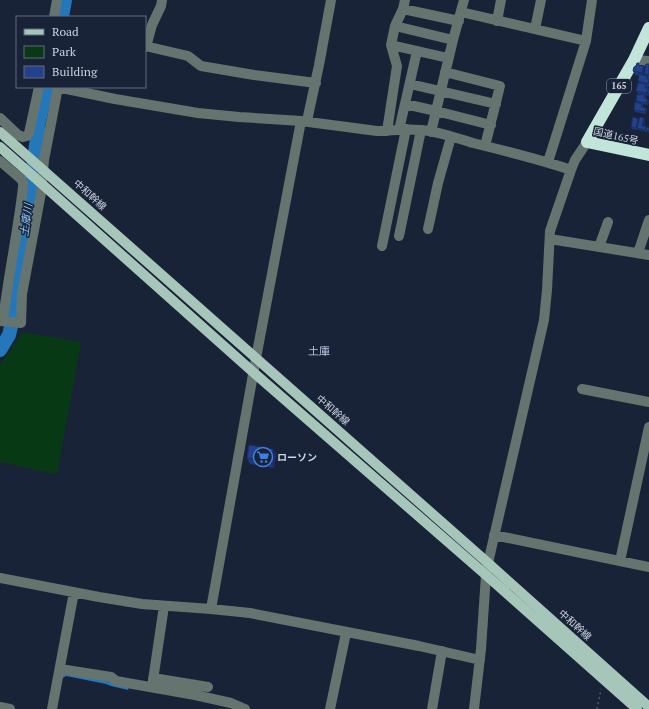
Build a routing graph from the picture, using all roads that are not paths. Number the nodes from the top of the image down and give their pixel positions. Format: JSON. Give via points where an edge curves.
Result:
{"nodes":[{"id":1,"x":58,"y":0,"type":"edge"},
{"id":2,"x":162,"y":0,"type":"edge"},
{"id":3,"x":331,"y":0,"type":"edge"},
{"id":4,"x":501,"y":0,"type":"edge"},
{"id":5,"x":541,"y":0,"type":"edge"},
{"id":6,"x":592,"y":0,"type":"edge"},
{"id":7,"x":461,"y":1,"type":"edge"},
{"id":8,"x":404,"y":4,"type":"edge"},
{"id":9,"x":54,"y":16,"type":"edge"},
{"id":10,"x":460,"y":17,"type":"junction"},
{"id":11,"x":497,"y":21,"type":"junction"},
{"id":12,"x":395,"y":26,"type":"junction"},
{"id":13,"x":649,"y":28,"type":"edge"},
{"id":14,"x":535,"y":29,"type":"junction"},
{"id":15,"x":453,"y":40,"type":"junction"},
{"id":16,"x":586,"y":41,"type":"junction"},
{"id":17,"x":392,"y":45,"type":"junction"},
{"id":18,"x":146,"y":47,"type":"edge"},
{"id":19,"x":417,"y":51,"type":"junction"},
{"id":20,"x":448,"y":58,"type":"junction"},
{"id":21,"x":634,"y":60,"type":"junction"},
{"id":22,"x":649,"y":61,"type":"edge"},
{"id":23,"x":445,"y":72,"type":"junction"},
{"id":24,"x":316,"y":83,"type":"junction"},
{"id":25,"x":410,"y":84,"type":"junction"},
{"id":26,"x":39,"y":88,"type":"edge"},
{"id":27,"x":58,"y":88,"type":"edge"},
{"id":28,"x":63,"y":88,"type":"edge"},
{"id":29,"x":440,"y":92,"type":"junction"},
{"id":30,"x":405,"y":104,"type":"junction"},
{"id":31,"x":496,"y":104,"type":"junction"},
{"id":32,"x":436,"y":111,"type":"junction"},
{"id":33,"x":0,"y":118,"type":"edge"},
{"id":34,"x":304,"y":121,"type":"junction"},
{"id":35,"x":0,"y":123,"type":"edge"},
{"id":36,"x":491,"y":124,"type":"junction"},
{"id":37,"x":403,"y":129,"type":"junction"},
{"id":38,"x":387,"y":131,"type":"junction"},
{"id":39,"x":426,"y":131,"type":"junction"},
{"id":40,"x":4,"y":135,"type":"edge"},
{"id":41,"x":451,"y":137,"type":"junction"},
{"id":42,"x":587,"y":142,"type":"junction"},
{"id":43,"x":485,"y":146,"type":"junction"},
{"id":44,"x":0,"y":147,"type":"edge"},
{"id":45,"x":0,"y":155,"type":"edge"},
{"id":46,"x":649,"y":155,"type":"edge"},
{"id":47,"x":0,"y":161,"type":"edge"},
{"id":48,"x":548,"y":162,"type":"junction"},
{"id":49,"x":41,"y":168,"type":"junction"},
{"id":50,"x":26,"y":170,"type":"junction"},
{"id":51,"x":571,"y":170,"type":"junction"},
{"id":52,"x":40,"y":182,"type":"junction"},
{"id":53,"x":649,"y":220,"type":"edge"},
{"id":54,"x":608,"y":222,"type":"dead end"},
{"id":55,"x":428,"y":228,"type":"dead end"},
{"id":56,"x":399,"y":236,"type":"dead end"},
{"id":57,"x":550,"y":239,"type":"junction"},
{"id":58,"x":382,"y":246,"type":"dead end"},
{"id":59,"x":598,"y":247,"type":"junction"},
{"id":60,"x":638,"y":253,"type":"junction"},
{"id":61,"x":649,"y":255,"type":"edge"},
{"id":62,"x":2,"y":321,"type":"edge"},
{"id":63,"x":256,"y":358,"type":"junction"},
{"id":64,"x":253,"y":372,"type":"junction"},
{"id":65,"x":582,"y":389,"type":"dead end"},
{"id":66,"x":649,"y":402,"type":"edge"},
{"id":67,"x":649,"y":427,"type":"edge"},
{"id":68,"x":494,"y":535,"type":"junction"},
{"id":69,"x":620,"y":561,"type":"junction"},
{"id":70,"x":488,"y":563,"type":"junction"},
{"id":71,"x":649,"y":567,"type":"edge"},
{"id":72,"x":486,"y":575,"type":"junction"},
{"id":73,"x":0,"y":578,"type":"edge"},
{"id":74,"x":74,"y":592,"type":"junction"},
{"id":75,"x":164,"y":606,"type":"junction"},
{"id":76,"x":211,"y":609,"type":"junction"},
{"id":77,"x":346,"y":633,"type":"junction"},
{"id":78,"x":442,"y":651,"type":"junction"},
{"id":79,"x":480,"y":660,"type":"junction"},
{"id":80,"x":60,"y":669,"type":"junction"},
{"id":81,"x":153,"y":683,"type":"junction"},
{"id":82,"x":208,"y":688,"type":"dead end"},
{"id":83,"x":0,"y":707,"type":"edge"},
{"id":84,"x":649,"y":707,"type":"edge"},
{"id":85,"x":238,"y":708,"type":"edge"},
{"id":86,"x":633,"y":708,"type":"edge"},
{"id":87,"x":10,"y":709,"type":"edge"},
{"id":88,"x":52,"y":709,"type":"edge"},
{"id":89,"x":330,"y":709,"type":"edge"},
{"id":90,"x":432,"y":709,"type":"edge"},
{"id":91,"x":474,"y":709,"type":"edge"}],
"edges":[{"from":1,"to":9,"type":"street"},
{"from":2,"to":18,"type":"street"},
{"from":3,"to":24,"type":"street"},
{"from":4,"to":11,"type":"street"},
{"from":5,"to":14,"type":"street"},
{"from":6,"to":16,"type":"street"},
{"from":7,"to":10,"type":"street"},
{"from":8,"to":10,"type":"street"},
{"from":8,"to":12,"type":"street"},
{"from":10,"to":11,"type":"street"},
{"from":10,"to":15,"type":"street"},
{"from":11,"to":14,"type":"street"},
{"from":12,"to":15,"type":"street"},
{"from":12,"to":17,"type":"street"},
{"from":13,"to":21,"type":"highway","name":"国道165号","number":"165"},
{"from":14,"to":16,"type":"street"},
{"from":15,"to":20,"type":"street"},
{"from":16,"to":48,"type":"street"},
{"from":17,"to":19,"type":"street"},
{"from":17,"to":38,"type":"street","via":[[397,66]]},
{"from":18,"to":24,"type":"street","via":[[188,56],[201,66]]},
{"from":19,"to":20,"type":"street"},
{"from":19,"to":25,"type":"street"},
{"from":20,"to":23,"type":"street"},
{"from":21,"to":22,"type":"street"},
{"from":21,"to":42,"type":"highway","name":"国道165号","number":"165"},
{"from":23,"to":29,"type":"street"},
{"from":23,"to":31,"type":"street","via":[[500,86]]},
{"from":24,"to":34,"type":"street"},
{"from":25,"to":29,"type":"street"},
{"from":25,"to":30,"type":"street"},
{"from":26,"to":33,"type":"street","via":[[27,136],[18,135]]},
{"from":27,"to":49,"type":"street"},
{"from":28,"to":34,"type":"street","via":[[198,113]]},
{"from":29,"to":31,"type":"street"},
{"from":29,"to":32,"type":"street"},
{"from":30,"to":32,"type":"street"},
{"from":30,"to":37,"type":"street"},
{"from":31,"to":36,"type":"street"},
{"from":32,"to":36,"type":"street"},
{"from":32,"to":39,"type":"street"},
{"from":34,"to":38,"type":"street"},
{"from":34,"to":63,"type":"street"},
{"from":35,"to":40,"type":"street"},
{"from":36,"to":43,"type":"street"},
{"from":37,"to":38,"type":"street"},
{"from":37,"to":39,"type":"street"},
{"from":37,"to":58,"type":"street"},
{"from":39,"to":41,"type":"street"},
{"from":39,"to":56,"type":"street"},
{"from":40,"to":49,"type":"main road","name":"中和幹線"},
{"from":41,"to":43,"type":"street"},
{"from":41,"to":55,"type":"street"},
{"from":42,"to":46,"type":"highway","name":"国道165号"},
{"from":42,"to":51,"type":"street"},
{"from":43,"to":48,"type":"street"},
{"from":44,"to":50,"type":"main road"},
{"from":45,"to":50,"type":"street"},
{"from":47,"to":62,"type":"street","via":[[23,183]]},
{"from":48,"to":51,"type":"street"},
{"from":49,"to":52,"type":"street"},
{"from":49,"to":63,"type":"main road","name":"中和幹線"},
{"from":50,"to":52,"type":"main road"},
{"from":51,"to":57,"type":"street","via":[[552,222]]},
{"from":52,"to":62,"type":"street","via":[[22,294],[21,323]]},
{"from":52,"to":64,"type":"main road"},
{"from":53,"to":60,"type":"street"},
{"from":54,"to":59,"type":"street"},
{"from":57,"to":59,"type":"street"},
{"from":57,"to":68,"type":"street","via":[[544,320]]},
{"from":59,"to":60,"type":"street"},
{"from":60,"to":61,"type":"street"},
{"from":63,"to":64,"type":"street"},
{"from":63,"to":70,"type":"main road","name":"中和幹線"},
{"from":64,"to":72,"type":"main road"},
{"from":64,"to":76,"type":"street"},
{"from":65,"to":66,"type":"street"},
{"from":67,"to":69,"type":"street"},
{"from":68,"to":69,"type":"street"},
{"from":68,"to":70,"type":"street"},
{"from":69,"to":71,"type":"street"},
{"from":70,"to":72,"type":"street"},
{"from":70,"to":84,"type":"main road","name":"中和幹線"},
{"from":72,"to":79,"type":"street"},
{"from":72,"to":86,"type":"main road"},
{"from":73,"to":74,"type":"street"},
{"from":74,"to":75,"type":"street"},
{"from":74,"to":80,"type":"street"},
{"from":75,"to":76,"type":"street"},
{"from":75,"to":81,"type":"street"},
{"from":76,"to":77,"type":"street","via":[[250,613]]},
{"from":77,"to":78,"type":"street"},
{"from":77,"to":89,"type":"street"},
{"from":78,"to":79,"type":"street"},
{"from":78,"to":90,"type":"street"},
{"from":79,"to":91,"type":"street"},
{"from":80,"to":81,"type":"street","via":[[111,677],[116,681]]},
{"from":80,"to":88,"type":"street"},
{"from":81,"to":82,"type":"street"},
{"from":81,"to":85,"type":"street"},
{"from":83,"to":87,"type":"street"}]}
